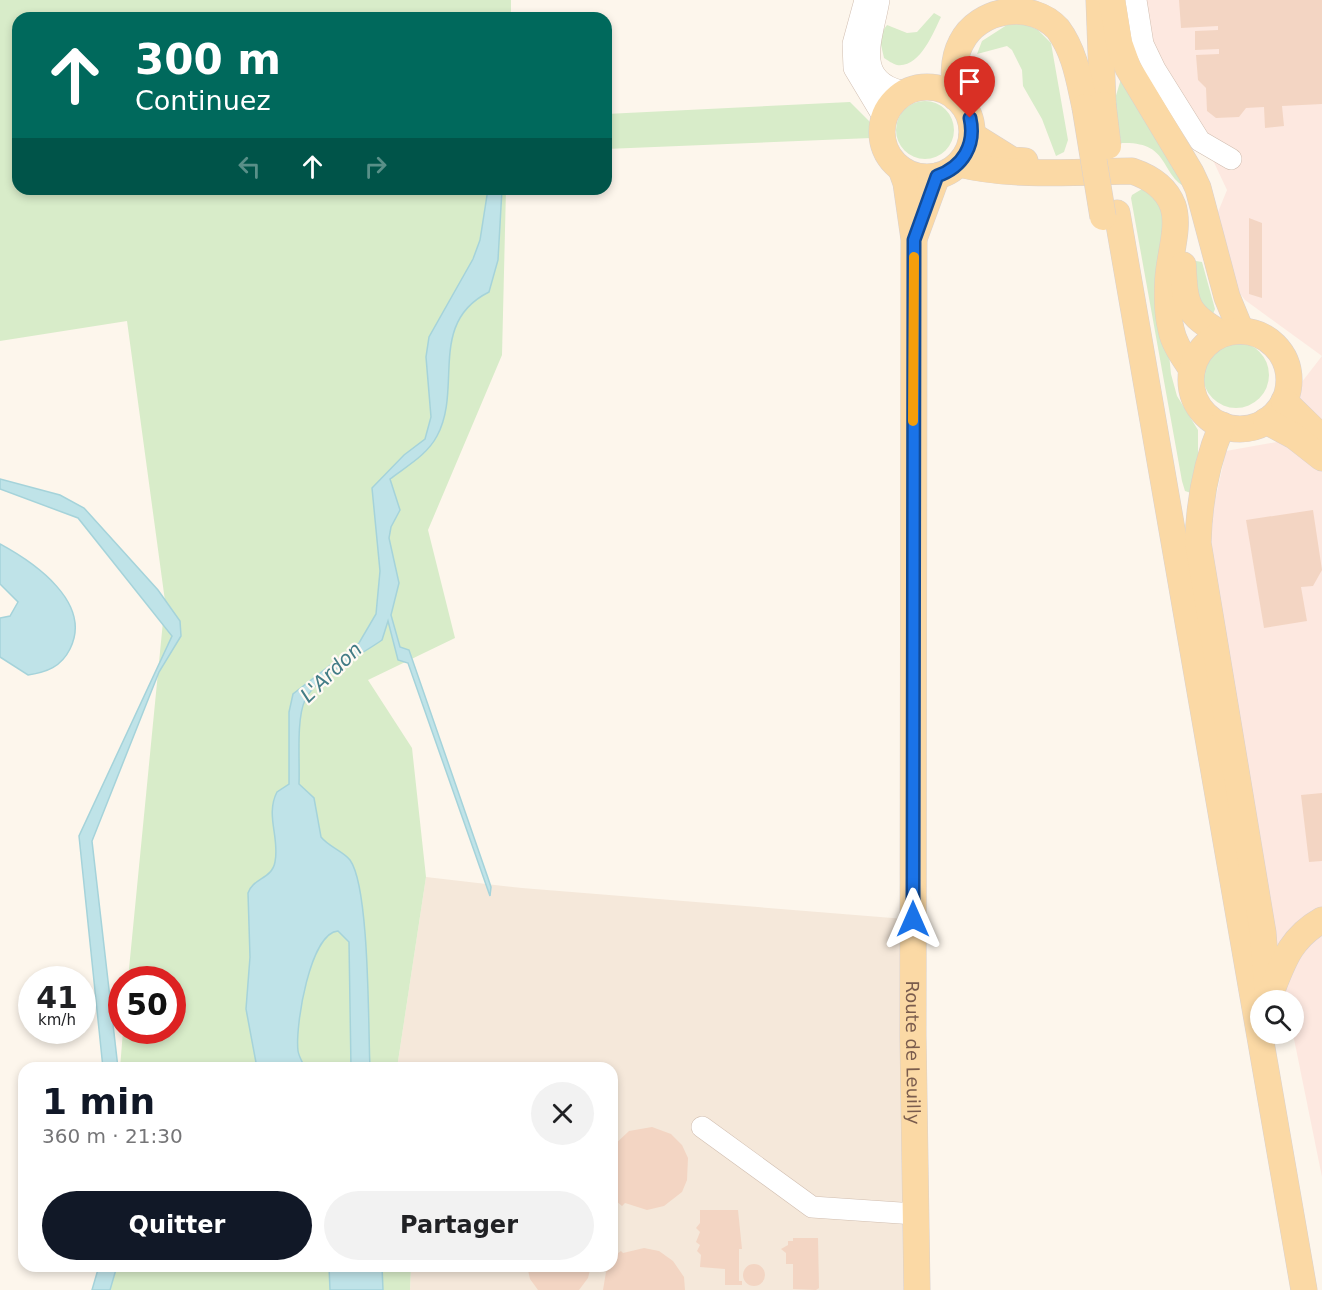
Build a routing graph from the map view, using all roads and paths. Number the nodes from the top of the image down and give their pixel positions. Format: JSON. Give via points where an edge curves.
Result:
{"nodes":[{"id":1,"x":865,"y":0,"type":"edge"},
{"id":2,"x":879,"y":0,"type":"edge"},
{"id":3,"x":984,"y":0,"type":"edge"},
{"id":4,"x":1099,"y":0,"type":"edge"},
{"id":5,"x":1112,"y":0,"type":"edge"},
{"id":6,"x":1136,"y":0,"type":"edge"},
{"id":7,"x":916,"y":90,"type":"junction"},
{"id":8,"x":956,"y":98,"type":"junction"},
{"id":9,"x":1094,"y":106,"type":"junction"},
{"id":10,"x":884,"y":118,"type":"junction"},
{"id":11,"x":972,"y":135,"type":"junction"},
{"id":12,"x":1231,"y":159,"type":"dead end"},
{"id":13,"x":901,"y":169,"type":"junction"},
{"id":14,"x":948,"y":170,"type":"junction"},
{"id":15,"x":914,"y":240,"type":"junction"},
{"id":16,"x":1232,"y":333,"type":"junction"},
{"id":17,"x":1192,"y":369,"type":"junction"},
{"id":18,"x":1284,"y":401,"type":"junction"},
{"id":19,"x":1266,"y":421,"type":"junction"},
{"id":20,"x":1222,"y":425,"type":"junction"},
{"id":21,"x":1322,"y":438,"type":"edge"},
{"id":22,"x":1322,"y":458,"type":"edge"},
{"id":23,"x":1322,"y":920,"type":"edge"},
{"id":24,"x":1267,"y":990,"type":"edge"},
{"id":25,"x":1272,"y":990,"type":"edge"},
{"id":26,"x":1271,"y":1044,"type":"edge"},
{"id":27,"x":1269,"y":1091,"type":"junction"},
{"id":28,"x":702,"y":1127,"type":"dead end"},
{"id":29,"x":915,"y":1214,"type":"junction"},
{"id":30,"x":917,"y":1290,"type":"edge"},
{"id":31,"x":1304,"y":1290,"type":"edge"}],
"edges":[{"from":1,"to":10,"type":"street","via":[[853,45],[854,68]]},
{"from":2,"to":7,"type":"street","via":[[869,41],[870,65],[878,80],[895,90]]},
{"from":3,"to":7,"type":"main road","via":[[953,30]]},
{"from":4,"to":9,"type":"main road"},
{"from":5,"to":16,"type":"main road","via":[[1119,43],[1128,68],[1198,188],[1227,297]]},
{"from":6,"to":12,"type":"street","via":[[1143,44],[1155,69],[1200,141]]},
{"from":7,"to":8,"type":"main road","via":[[938,88]]},
{"from":7,"to":10,"type":"main road","via":[[896,99]]},
{"from":8,"to":9,"type":"main road","via":[[954,69],[960,44],[969,31],[985,17],[1002,10],[1024,10],[1056,27],[1068,45]]},
{"from":8,"to":11,"type":"main road","via":[[970,118]]},
{"from":9,"to":27,"type":"main road","bridge":true,"via":[[1110,215],[1124,251]]},
{"from":10,"to":13,"type":"main road","via":[[886,150]]},
{"from":11,"to":14,"type":"main road","via":[[965,156]]},
{"from":11,"to":16,"type":"main road","via":[[1012,160],[1135,162],[1153,166],[1171,180],[1183,198],[1183,264],[1189,309],[1201,322]]},
{"from":13,"to":14,"type":"main road","via":[[912,174]]},
{"from":13,"to":15,"type":"main road"},
{"from":14,"to":15,"type":"main road"},
{"from":14,"to":17,"type":"main road","via":[[1132,171],[1147,176],[1162,188],[1173,206],[1168,279],[1171,330]]},
{"from":15,"to":29,"type":"main road","name":"Route de Leuilly"},
{"from":16,"to":17,"type":"main road","via":[[1208,342]]},
{"from":16,"to":18,"type":"main road","via":[[1264,337],[1281,352],[1289,375]]},
{"from":17,"to":20,"type":"main road","via":[[1191,383],[1197,403]]},
{"from":18,"to":19,"type":"main road"},
{"from":18,"to":21,"type":"main road"},
{"from":19,"to":20,"type":"main road","via":[[1245,428]]},
{"from":19,"to":22,"type":"main road"},
{"from":20,"to":24,"type":"main road","via":[[1209,461],[1198,543],[1261,922]]},
{"from":23,"to":25,"type":"main road","via":[[1287,950]]},
{"from":26,"to":27,"type":"main road"},
{"from":27,"to":31,"type":"main road"},
{"from":28,"to":29,"type":"street","via":[[812,1207]]},
{"from":29,"to":30,"type":"main road","name":"Route de Leuilly"}]}
